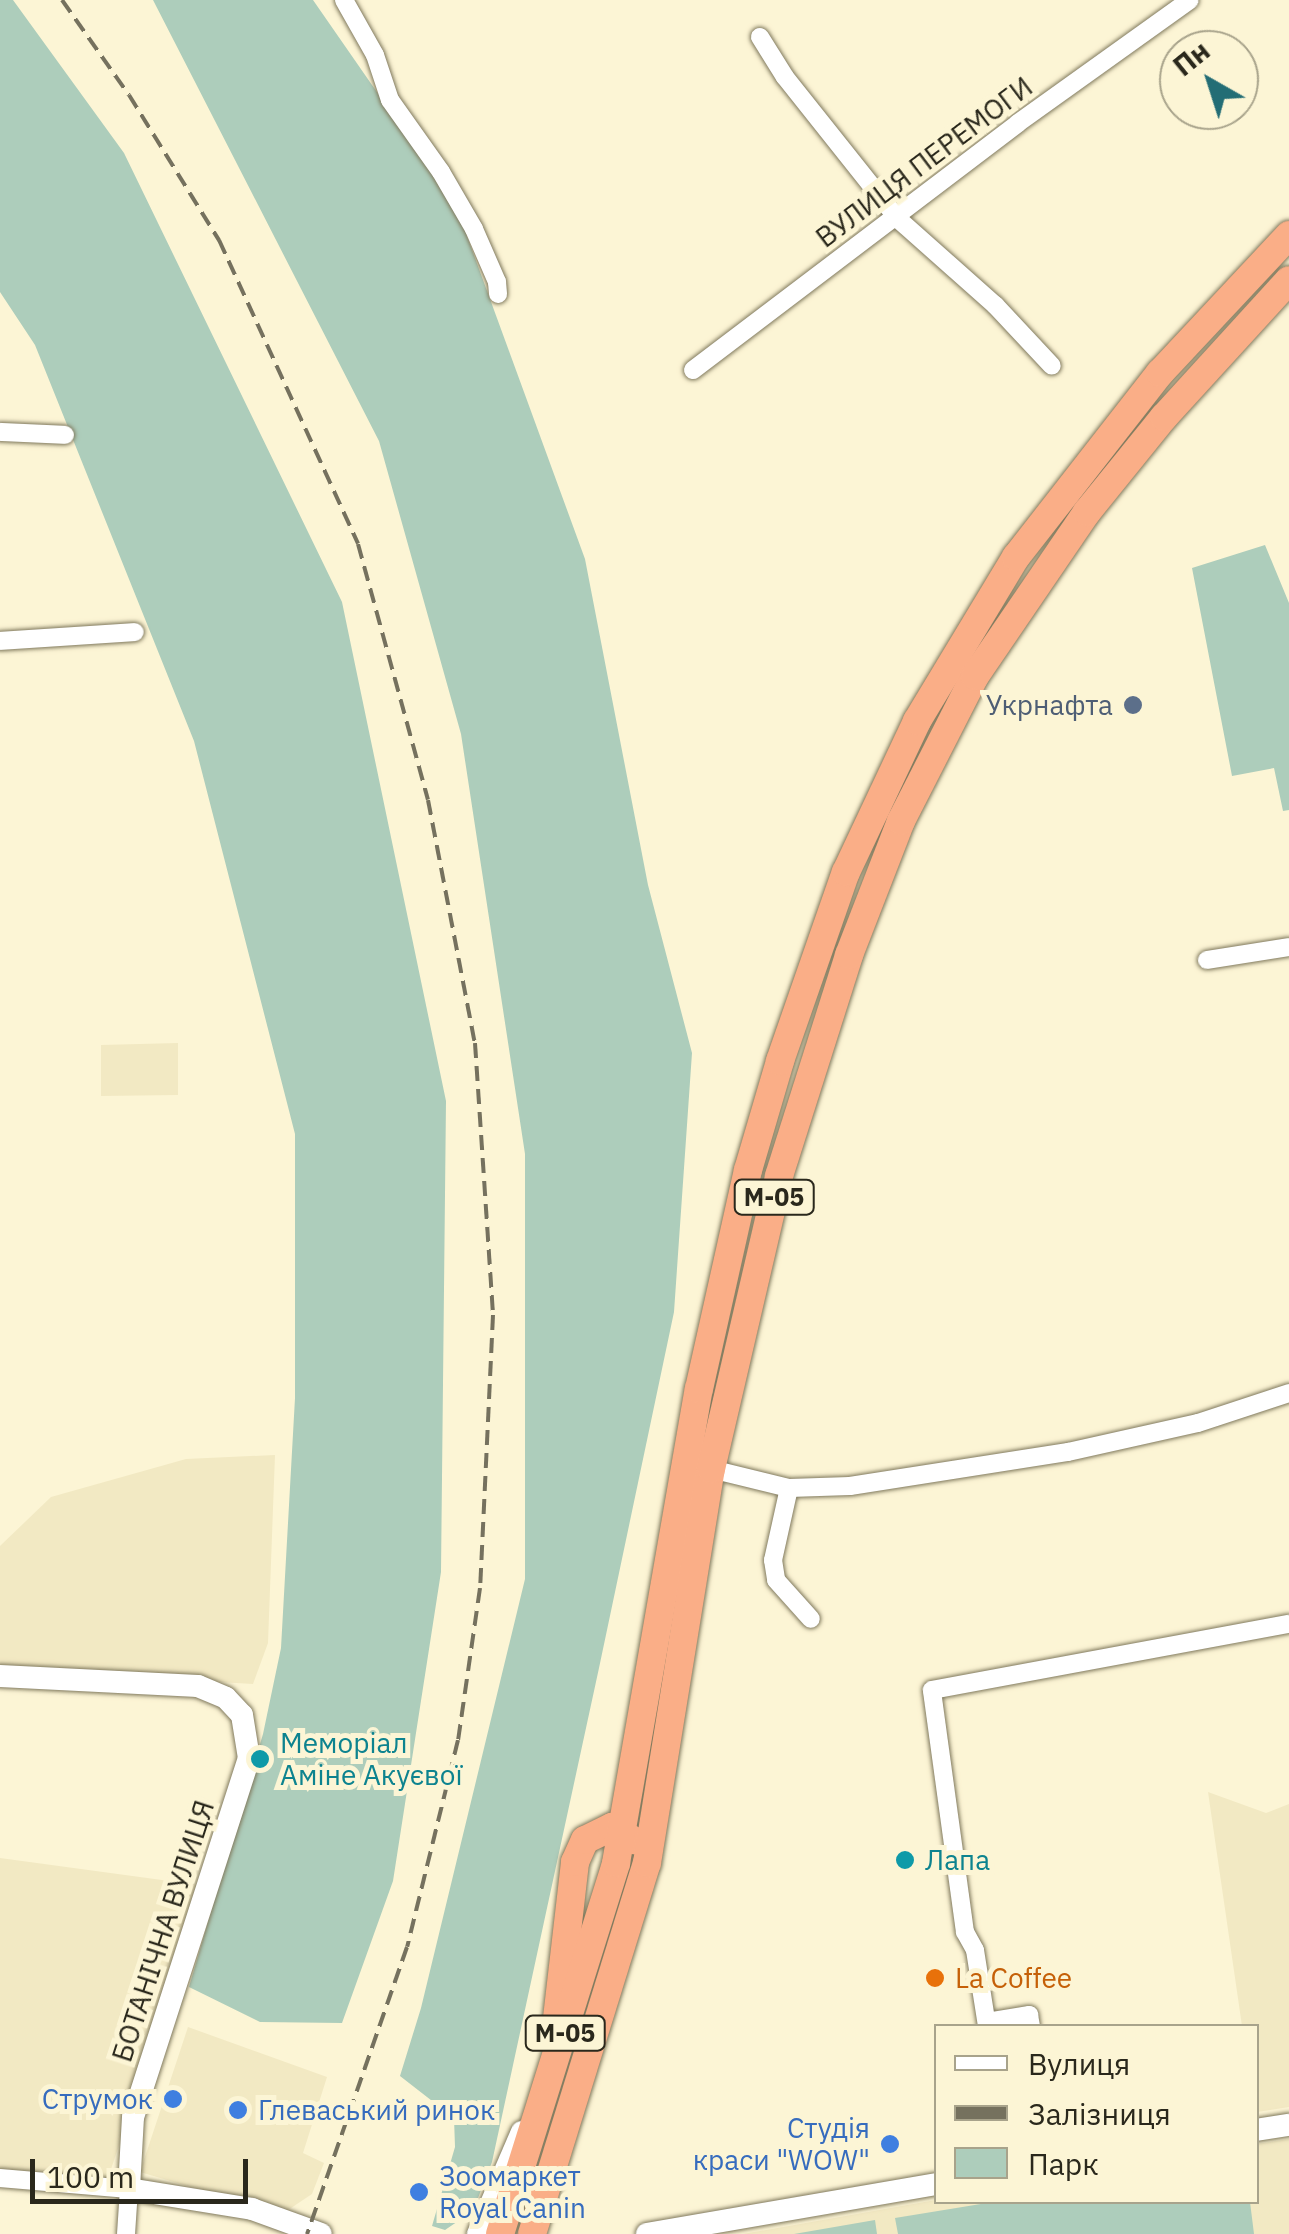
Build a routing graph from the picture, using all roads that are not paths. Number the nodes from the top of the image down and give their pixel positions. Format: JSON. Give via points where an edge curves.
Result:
{"nodes":[{"id":1,"x":344,"y":0,"type":"edge"},
{"id":2,"x":1190,"y":0,"type":"edge"},
{"id":3,"x":760,"y":38,"type":"dead end"},
{"id":4,"x":898,"y":219,"type":"junction"},
{"id":5,"x":1289,"y":234,"type":"edge"},
{"id":6,"x":1289,"y":280,"type":"edge"},
{"id":7,"x":498,"y":294,"type":"dead end"},
{"id":8,"x":1052,"y":366,"type":"dead end"},
{"id":9,"x":693,"y":370,"type":"dead end"},
{"id":10,"x":0,"y":432,"type":"edge"},
{"id":11,"x":65,"y":435,"type":"dead end"},
{"id":12,"x":135,"y":632,"type":"dead end"},
{"id":13,"x":0,"y":641,"type":"edge"},
{"id":14,"x":1289,"y":948,"type":"edge"},
{"id":15,"x":1207,"y":960,"type":"dead end"},
{"id":16,"x":1289,"y":1393,"type":"edge"},
{"id":17,"x":710,"y":1470,"type":"junction"},
{"id":18,"x":789,"y":1488,"type":"junction"},
{"id":19,"x":811,"y":1619,"type":"dead end"},
{"id":20,"x":1289,"y":1624,"type":"edge"},
{"id":21,"x":0,"y":1676,"type":"edge"},
{"id":22,"x":622,"y":1830,"type":"junction"},
{"id":23,"x":647,"y":1863,"type":"junction"},
{"id":24,"x":987,"y":2024,"type":"edge"},
{"id":25,"x":1031,"y":2024,"type":"edge"},
{"id":26,"x":550,"y":2080,"type":"junction"},
{"id":27,"x":1289,"y":2125,"type":"edge"},
{"id":28,"x":1259,"y":2130,"type":"edge"},
{"id":29,"x":0,"y":2178,"type":"edge"},
{"id":30,"x":934,"y":2184,"type":"edge"},
{"id":31,"x":128,"y":2188,"type":"junction"},
{"id":32,"x":126,"y":2234,"type":"edge"},
{"id":33,"x":321,"y":2234,"type":"edge"},
{"id":34,"x":478,"y":2234,"type":"edge"},
{"id":35,"x":500,"y":2234,"type":"edge"},
{"id":36,"x":532,"y":2234,"type":"edge"},
{"id":37,"x":647,"y":2234,"type":"edge"}],
"edges":[{"from":1,"to":7,"type":"street","via":[[375,55],[390,100],[474,229]]},
{"from":2,"to":4,"type":"street","name":"ВУЛИЦЯ ПЕРЕМОГИ"},
{"from":3,"to":4,"type":"street"},
{"from":4,"to":8,"type":"street"},
{"from":4,"to":9,"type":"street","name":"ВУЛИЦЯ ПЕРЕМОГИ"},
{"from":5,"to":22,"type":"highway","number":"М-05","via":[[1160,373],[1016,556],[916,720],[846,872],[748,1170],[699,1389]]},
{"from":6,"to":17,"type":"highway","number":"М-05","via":[[1087,512],[976,676],[900,821],[779,1176]]},
{"from":10,"to":11,"type":"street"},
{"from":12,"to":13,"type":"street"},
{"from":14,"to":15,"type":"street"},
{"from":16,"to":18,"type":"street","via":[[1198,1423],[1068,1452],[850,1486]]},
{"from":17,"to":18,"type":"street"},
{"from":17,"to":23,"type":"highway","number":"М-05"},
{"from":18,"to":19,"type":"street","via":[[773,1560],[776,1580]]},
{"from":20,"to":24,"type":"street","via":[[932,1690],[965,1932],[975,1950]]},
{"from":21,"to":31,"type":"street","name":"БОТАНІЧНА ВУЛИЦЯ","via":[[198,1686],[226,1698],[242,1715],[249,1758],[134,2117]]},
{"from":22,"to":23,"type":"highway"},
{"from":22,"to":26,"type":"highway","number":"М-05"},
{"from":22,"to":26,"type":"highway","via":[[598,1830],[584,1840],[576,1862]]},
{"from":23,"to":36,"type":"highway","number":"М-05"},
{"from":24,"to":25,"type":"street","via":[[1029,2015]]},
{"from":26,"to":34,"type":"street"},
{"from":26,"to":35,"type":"highway","number":"М-05"},
{"from":27,"to":28,"type":"street"},
{"from":29,"to":31,"type":"street"},
{"from":30,"to":37,"type":"street"},
{"from":31,"to":32,"type":"street","name":"БОТАНІЧНА ВУЛИЦЯ"},
{"from":31,"to":33,"type":"street","via":[[252,2209]]}]}
